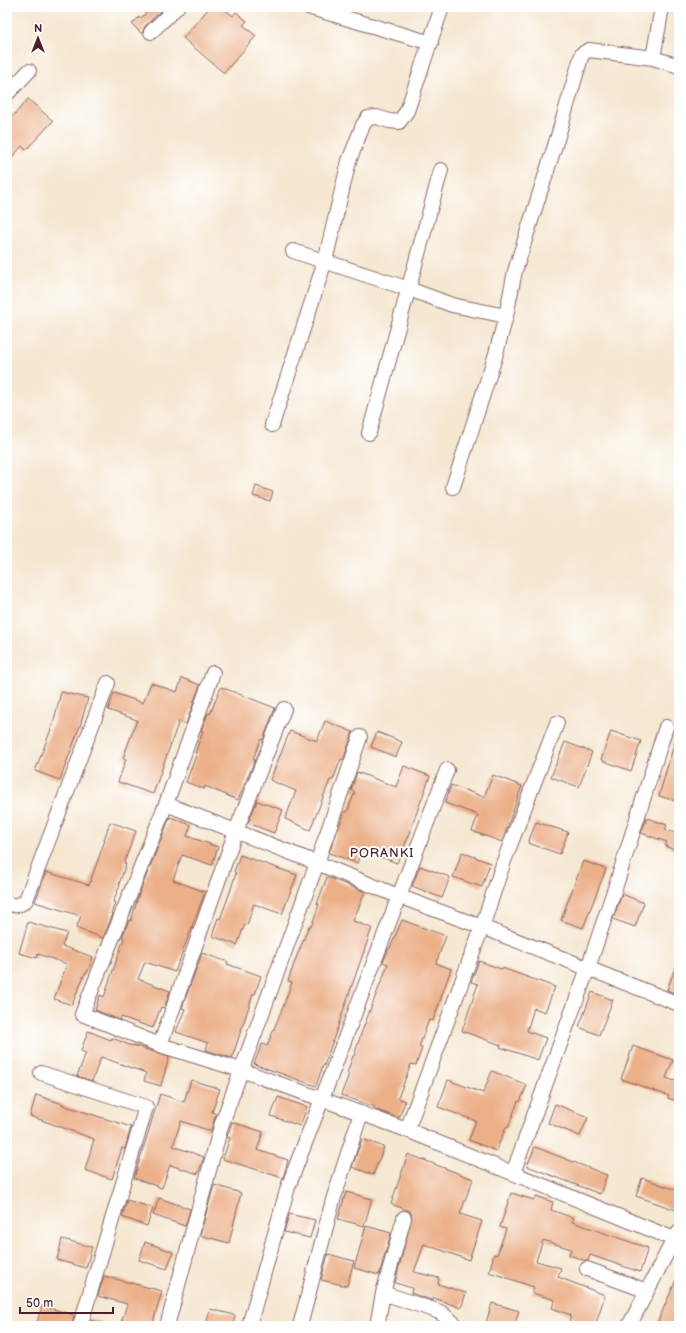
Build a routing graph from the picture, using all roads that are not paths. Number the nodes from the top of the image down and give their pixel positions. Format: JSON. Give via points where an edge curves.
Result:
{"nodes":[{"id":1,"x":177,"y":7,"type":"edge"},
{"id":2,"x":308,"y":7,"type":"edge"},
{"id":3,"x":442,"y":7,"type":"edge"},
{"id":4,"x":662,"y":7,"type":"edge"},
{"id":5,"x":152,"y":32,"type":"dead end"},
{"id":6,"x":431,"y":43,"type":"junction"},
{"id":7,"x":653,"y":58,"type":"junction"},
{"id":8,"x":679,"y":66,"type":"edge"},
{"id":9,"x":29,"y":71,"type":"dead end"},
{"id":10,"x":7,"y":94,"type":"edge"},
{"id":11,"x":441,"y":170,"type":"dead end"},
{"id":12,"x":293,"y":251,"type":"dead end"},
{"id":13,"x":325,"y":261,"type":"junction"},
{"id":14,"x":409,"y":289,"type":"junction"},
{"id":15,"x":506,"y":316,"type":"junction"},
{"id":16,"x":272,"y":425,"type":"dead end"},
{"id":17,"x":369,"y":433,"type":"dead end"},
{"id":18,"x":453,"y":487,"type":"dead end"},
{"id":19,"x":213,"y":673,"type":"dead end"},
{"id":20,"x":108,"y":683,"type":"dead end"},
{"id":21,"x":284,"y":709,"type":"dead end"},
{"id":22,"x":557,"y":723,"type":"dead end"},
{"id":23,"x":666,"y":727,"type":"dead end"},
{"id":24,"x":360,"y":737,"type":"dead end"},
{"id":25,"x":447,"y":770,"type":"dead end"},
{"id":26,"x":166,"y":804,"type":"junction"},
{"id":27,"x":236,"y":831,"type":"junction"},
{"id":28,"x":318,"y":863,"type":"junction"},
{"id":29,"x":398,"y":896,"type":"junction"},
{"id":30,"x":7,"y":903,"type":"edge"},
{"id":31,"x":482,"y":927,"type":"junction"},
{"id":32,"x":588,"y":968,"type":"junction"},
{"id":33,"x":679,"y":1004,"type":"edge"},
{"id":34,"x":160,"y":1045,"type":"junction"},
{"id":35,"x":241,"y":1070,"type":"junction"},
{"id":36,"x":41,"y":1073,"type":"dead end"},
{"id":37,"x":322,"y":1099,"type":"junction"},
{"id":38,"x":361,"y":1113,"type":"junction"},
{"id":39,"x":407,"y":1130,"type":"junction"},
{"id":40,"x":513,"y":1173,"type":"junction"},
{"id":41,"x":404,"y":1218,"type":"dead end"},
{"id":42,"x":676,"y":1236,"type":"edge"},
{"id":43,"x":587,"y":1269,"type":"dead end"},
{"id":44,"x":647,"y":1291,"type":"junction"},
{"id":45,"x":383,"y":1293,"type":"junction"},
{"id":46,"x":80,"y":1326,"type":"edge"},
{"id":47,"x":167,"y":1326,"type":"edge"},
{"id":48,"x":249,"y":1326,"type":"edge"},
{"id":49,"x":300,"y":1326,"type":"edge"},
{"id":50,"x":377,"y":1326,"type":"edge"},
{"id":51,"x":457,"y":1326,"type":"edge"},
{"id":52,"x":629,"y":1326,"type":"edge"}],
"edges":[{"from":1,"to":5,"type":"street"},
{"from":2,"to":6,"type":"street"},
{"from":3,"to":6,"type":"street"},
{"from":4,"to":7,"type":"street"},
{"from":6,"to":13,"type":"street","via":[[407,111],[399,122],[377,117],[368,118],[363,125],[349,161]]},
{"from":7,"to":8,"type":"street"},
{"from":7,"to":15,"type":"street","via":[[589,50],[582,54],[515,271]]},
{"from":9,"to":10,"type":"street"},
{"from":11,"to":14,"type":"street"},
{"from":12,"to":13,"type":"street"},
{"from":13,"to":14,"type":"street"},
{"from":13,"to":16,"type":"street"},
{"from":14,"to":15,"type":"street","via":[[452,305]]},
{"from":14,"to":17,"type":"street"},
{"from":15,"to":18,"type":"street"},
{"from":19,"to":26,"type":"street"},
{"from":20,"to":30,"type":"street","via":[[26,900],[18,906]]},
{"from":21,"to":27,"type":"street"},
{"from":22,"to":31,"type":"street","via":[[504,861]]},
{"from":23,"to":32,"type":"street"},
{"from":24,"to":28,"type":"street"},
{"from":25,"to":29,"type":"street"},
{"from":26,"to":27,"type":"street"},
{"from":26,"to":34,"type":"street","via":[[82,1014]]},
{"from":27,"to":28,"type":"street"},
{"from":27,"to":34,"type":"street"},
{"from":28,"to":29,"type":"street"},
{"from":28,"to":35,"type":"street"},
{"from":29,"to":31,"type":"street"},
{"from":29,"to":37,"type":"street"},
{"from":31,"to":32,"type":"street"},
{"from":31,"to":39,"type":"street"},
{"from":32,"to":33,"type":"street"},
{"from":32,"to":40,"type":"street"},
{"from":34,"to":35,"type":"street"},
{"from":35,"to":37,"type":"street"},
{"from":35,"to":47,"type":"street","via":[[221,1126]]},
{"from":36,"to":46,"type":"street","via":[[146,1107]]},
{"from":37,"to":38,"type":"street"},
{"from":37,"to":48,"type":"street","via":[[288,1187]]},
{"from":38,"to":39,"type":"street"},
{"from":38,"to":49,"type":"street","via":[[333,1200]]},
{"from":39,"to":40,"type":"street"},
{"from":40,"to":42,"type":"street"},
{"from":41,"to":45,"type":"street"},
{"from":42,"to":44,"type":"street"},
{"from":43,"to":44,"type":"street"},
{"from":44,"to":52,"type":"street"},
{"from":45,"to":50,"type":"street"},
{"from":45,"to":51,"type":"street","via":[[440,1312]]}]}
